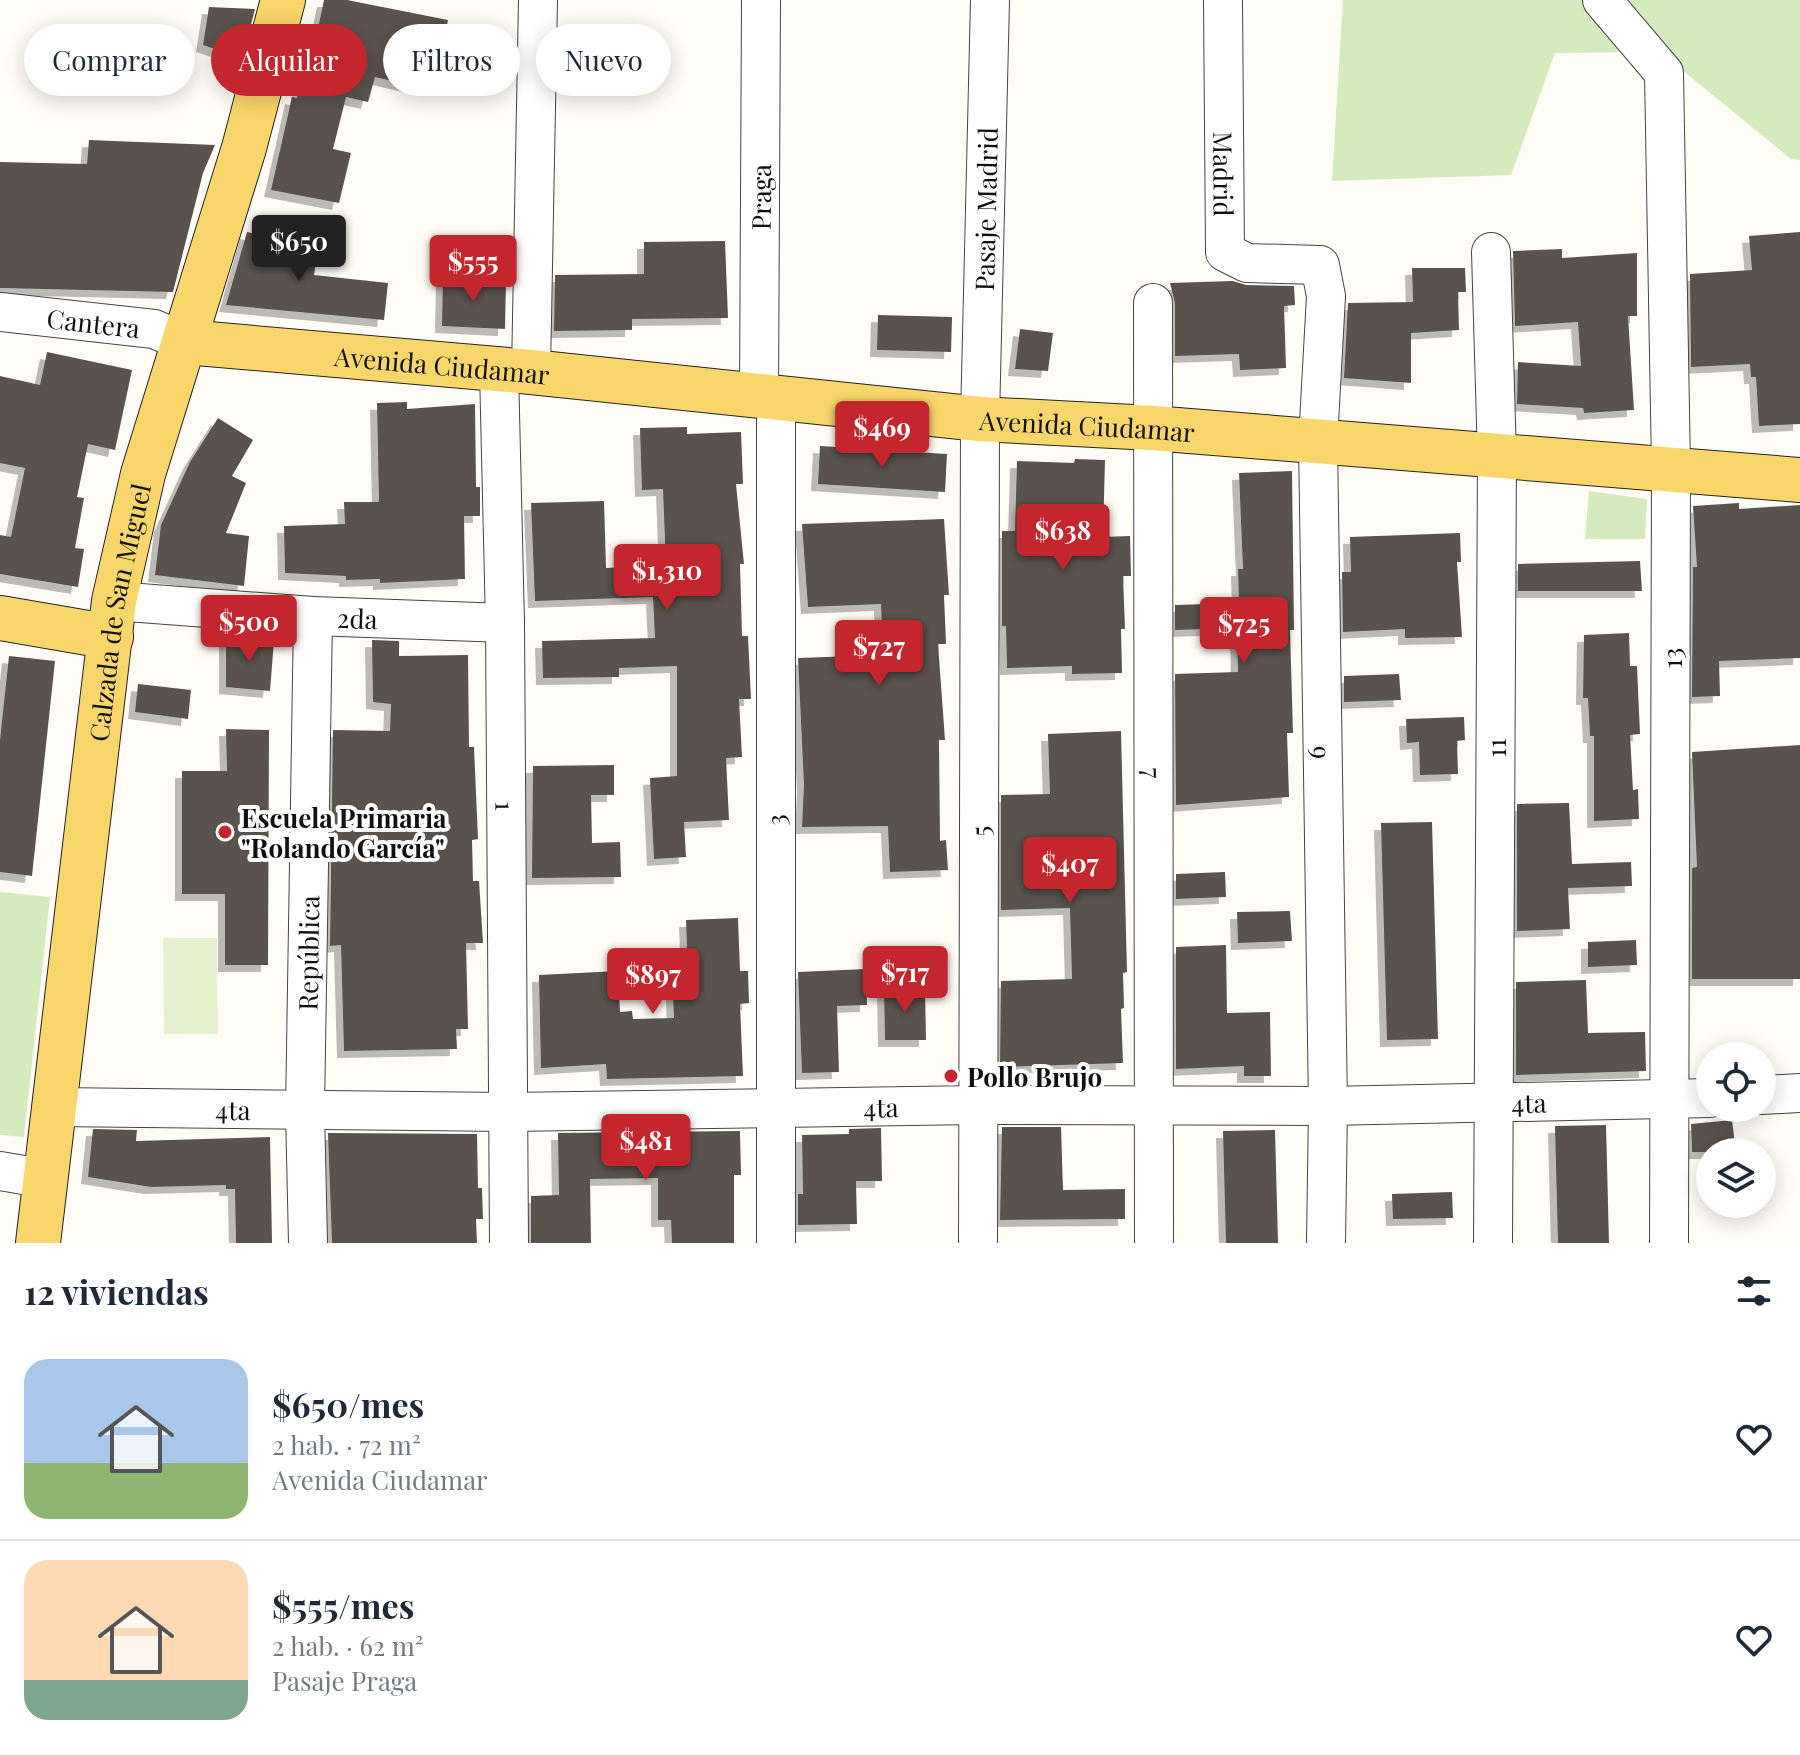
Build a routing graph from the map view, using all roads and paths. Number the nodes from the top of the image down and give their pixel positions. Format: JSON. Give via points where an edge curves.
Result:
{"nodes":[{"id":1,"x":283,"y":0,"type":"edge"},
{"id":2,"x":538,"y":0,"type":"edge"},
{"id":3,"x":761,"y":0,"type":"edge"},
{"id":4,"x":990,"y":0,"type":"edge"},
{"id":5,"x":1223,"y":0,"type":"edge"},
{"id":6,"x":1602,"y":0,"type":"edge"},
{"id":7,"x":1491,"y":252,"type":"dead end"},
{"id":8,"x":1320,"y":265,"type":"joint"},
{"id":9,"x":1153,"y":303,"type":"dead end"},
{"id":10,"x":0,"y":312,"type":"edge"},
{"id":11,"x":185,"y":342,"type":"junction"},
{"id":12,"x":515,"y":371,"type":"junction"},
{"id":13,"x":768,"y":396,"type":"junction"},
{"id":14,"x":980,"y":419,"type":"junction"},
{"id":15,"x":1152,"y":428,"type":"junction"},
{"id":16,"x":1318,"y":441,"type":"junction"},
{"id":17,"x":1497,"y":457,"type":"junction"},
{"id":18,"x":1671,"y":467,"type":"junction"},
{"id":19,"x":1800,"y":480,"type":"edge"},
{"id":20,"x":313,"y":616,"type":"junction"},
{"id":21,"x":0,"y":618,"type":"edge"},
{"id":22,"x":112,"y":619,"type":"junction"},
{"id":23,"x":505,"y":623,"type":"junction"},
{"id":24,"x":1800,"y":1093,"type":"edge"},
{"id":25,"x":1776,"y":1094,"type":"edge"},
{"id":26,"x":1696,"y":1099,"type":"edge"},
{"id":27,"x":1670,"y":1100,"type":"junction"},
{"id":28,"x":1493,"y":1102,"type":"junction"},
{"id":29,"x":977,"y":1105,"type":"junction"},
{"id":30,"x":1328,"y":1106,"type":"junction"},
{"id":31,"x":53,"y":1107,"type":"junction"},
{"id":32,"x":1154,"y":1107,"type":"junction"},
{"id":33,"x":775,"y":1109,"type":"junction"},
{"id":34,"x":305,"y":1111,"type":"junction"},
{"id":35,"x":508,"y":1112,"type":"junction"},
{"id":36,"x":0,"y":1171,"type":"edge"},
{"id":37,"x":47,"y":1179,"type":"junction"},
{"id":38,"x":38,"y":1243,"type":"edge"},
{"id":39,"x":308,"y":1243,"type":"edge"},
{"id":40,"x":509,"y":1243,"type":"edge"},
{"id":41,"x":776,"y":1243,"type":"edge"},
{"id":42,"x":978,"y":1243,"type":"edge"},
{"id":43,"x":1154,"y":1243,"type":"edge"},
{"id":44,"x":1326,"y":1243,"type":"edge"},
{"id":45,"x":1493,"y":1243,"type":"edge"},
{"id":46,"x":1669,"y":1243,"type":"edge"}],
"edges":[{"from":1,"to":11,"type":"main road","name":"Calzada de San Miguel"},
{"from":2,"to":12,"type":"street","name":"1"},
{"from":3,"to":13,"type":"street","name":"Praga"},
{"from":4,"to":14,"type":"street","name":"Pasaje Madrid"},
{"from":5,"to":8,"type":"street","name":"Madrid","via":[[1225,252],[1247,263]]},
{"from":6,"to":18,"type":"street","name":"13","via":[[1664,73]]},
{"from":7,"to":17,"type":"street","name":"11"},
{"from":8,"to":16,"type":"street","name":"9","via":[[1326,296]]},
{"from":9,"to":15,"type":"street","name":"7"},
{"from":10,"to":11,"type":"street","name":"Cantera","via":[[154,329]]},
{"from":11,"to":12,"type":"main road","name":"Avenida Ciudamar"},
{"from":11,"to":22,"type":"main road","name":"Calzada de San Miguel","via":[[143,474]]},
{"from":12,"to":13,"type":"main road","name":"Avenida Ciudamar"},
{"from":12,"to":23,"type":"street","name":"1"},
{"from":13,"to":14,"type":"main road","name":"Avenida Ciudamar"},
{"from":13,"to":33,"type":"street","name":"3"},
{"from":14,"to":15,"type":"main road","name":"Avenida Ciudamar"},
{"from":14,"to":29,"type":"street","name":"5"},
{"from":15,"to":16,"type":"main road","name":"Avenida Ciudamar"},
{"from":15,"to":32,"type":"street","name":"7"},
{"from":16,"to":17,"type":"main road","name":"Avenida Ciudamar"},
{"from":16,"to":30,"type":"street","name":"9"},
{"from":17,"to":18,"type":"main road","name":"Avenida Ciudamar"},
{"from":17,"to":28,"type":"street","name":"11"},
{"from":18,"to":19,"type":"main road","name":"Avenida Ciudamar"},
{"from":18,"to":27,"type":"street","name":"13"},
{"from":20,"to":22,"type":"street","name":"2da"},
{"from":20,"to":23,"type":"street","name":"2da"},
{"from":20,"to":34,"type":"street","name":"República"},
{"from":21,"to":22,"type":"main road"},
{"from":22,"to":31,"type":"main road","name":"Calzada de San Miguel"},
{"from":23,"to":35,"type":"street","name":"1"},
{"from":24,"to":25,"type":"street"},
{"from":26,"to":27,"type":"street","name":"4ta"},
{"from":27,"to":28,"type":"street","name":"4ta"},
{"from":27,"to":46,"type":"street","name":"13"},
{"from":28,"to":30,"type":"street","name":"4ta"},
{"from":28,"to":45,"type":"street","name":"11"},
{"from":29,"to":32,"type":"street","name":"4ta"},
{"from":29,"to":33,"type":"street","name":"4ta"},
{"from":29,"to":42,"type":"street","name":"5"},
{"from":30,"to":32,"type":"street","name":"4ta"},
{"from":30,"to":44,"type":"street","name":"9"},
{"from":31,"to":34,"type":"street","name":"4ta"},
{"from":31,"to":37,"type":"main road","name":"Calzada de San Miguel"},
{"from":32,"to":43,"type":"street","name":"7"},
{"from":33,"to":35,"type":"street","name":"4ta"},
{"from":33,"to":41,"type":"street","name":"3"},
{"from":34,"to":35,"type":"street","name":"4ta"},
{"from":34,"to":39,"type":"street","name":"República"},
{"from":35,"to":40,"type":"street","name":"1"},
{"from":36,"to":37,"type":"street"},
{"from":37,"to":38,"type":"main road","name":"Calzada de San Miguel"}]}
